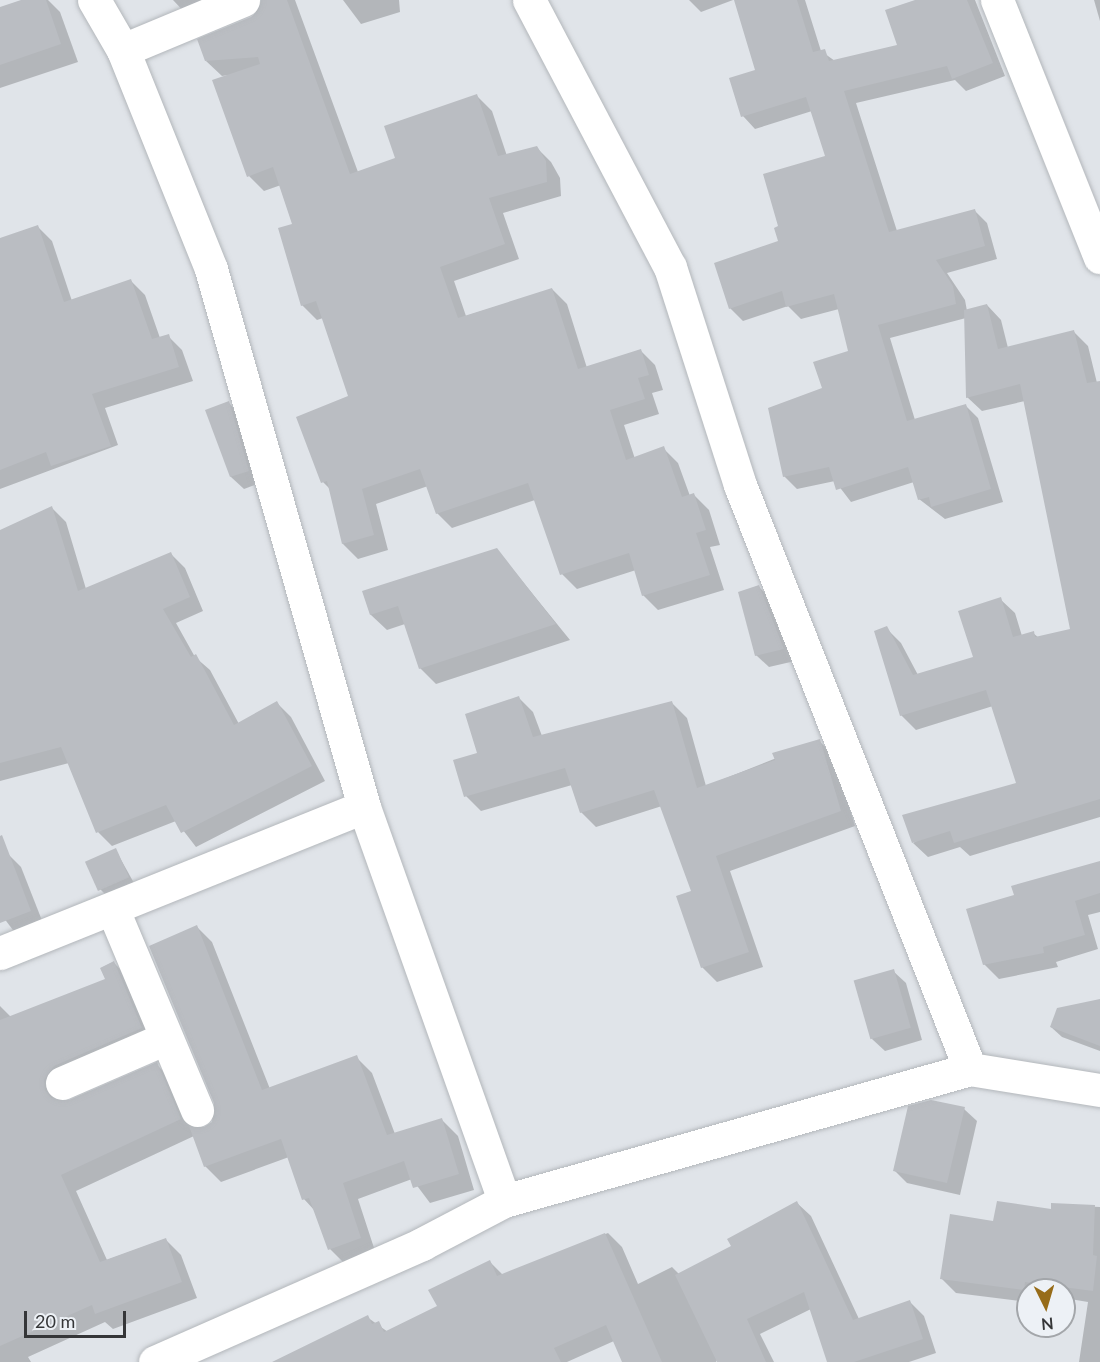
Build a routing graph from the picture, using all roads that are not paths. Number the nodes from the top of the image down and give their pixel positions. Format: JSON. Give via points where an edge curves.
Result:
{"nodes":[{"id":1,"x":94,"y":0,"type":"edge"},
{"id":2,"x":243,"y":0,"type":"edge"},
{"id":3,"x":529,"y":0,"type":"edge"},
{"id":4,"x":997,"y":0,"type":"edge"},
{"id":5,"x":123,"y":50,"type":"junction"},
{"id":6,"x":1100,"y":257,"type":"edge"},
{"id":7,"x":363,"y":807,"type":"junction"},
{"id":8,"x":113,"y":910,"type":"junction"},
{"id":9,"x":0,"y":953,"type":"edge"},
{"id":10,"x":166,"y":1038,"type":"junction"},
{"id":11,"x":970,"y":1069,"type":"junction"},
{"id":12,"x":62,"y":1083,"type":"dead end"},
{"id":13,"x":1100,"y":1090,"type":"edge"},
{"id":14,"x":196,"y":1110,"type":"dead end"},
{"id":15,"x":504,"y":1201,"type":"junction"},
{"id":16,"x":155,"y":1362,"type":"edge"}],
"edges":[{"from":1,"to":5,"type":"street"},
{"from":2,"to":5,"type":"street"},
{"from":3,"to":11,"type":"street","via":[[670,267],[740,484]]},
{"from":4,"to":6,"type":"street"},
{"from":5,"to":7,"type":"street","via":[[211,269]]},
{"from":7,"to":8,"type":"street"},
{"from":7,"to":15,"type":"street"},
{"from":8,"to":9,"type":"street"},
{"from":8,"to":10,"type":"street"},
{"from":10,"to":12,"type":"street"},
{"from":10,"to":14,"type":"street"},
{"from":11,"to":13,"type":"street"},
{"from":11,"to":15,"type":"street"},
{"from":15,"to":16,"type":"street","via":[[422,1244]]}]}
